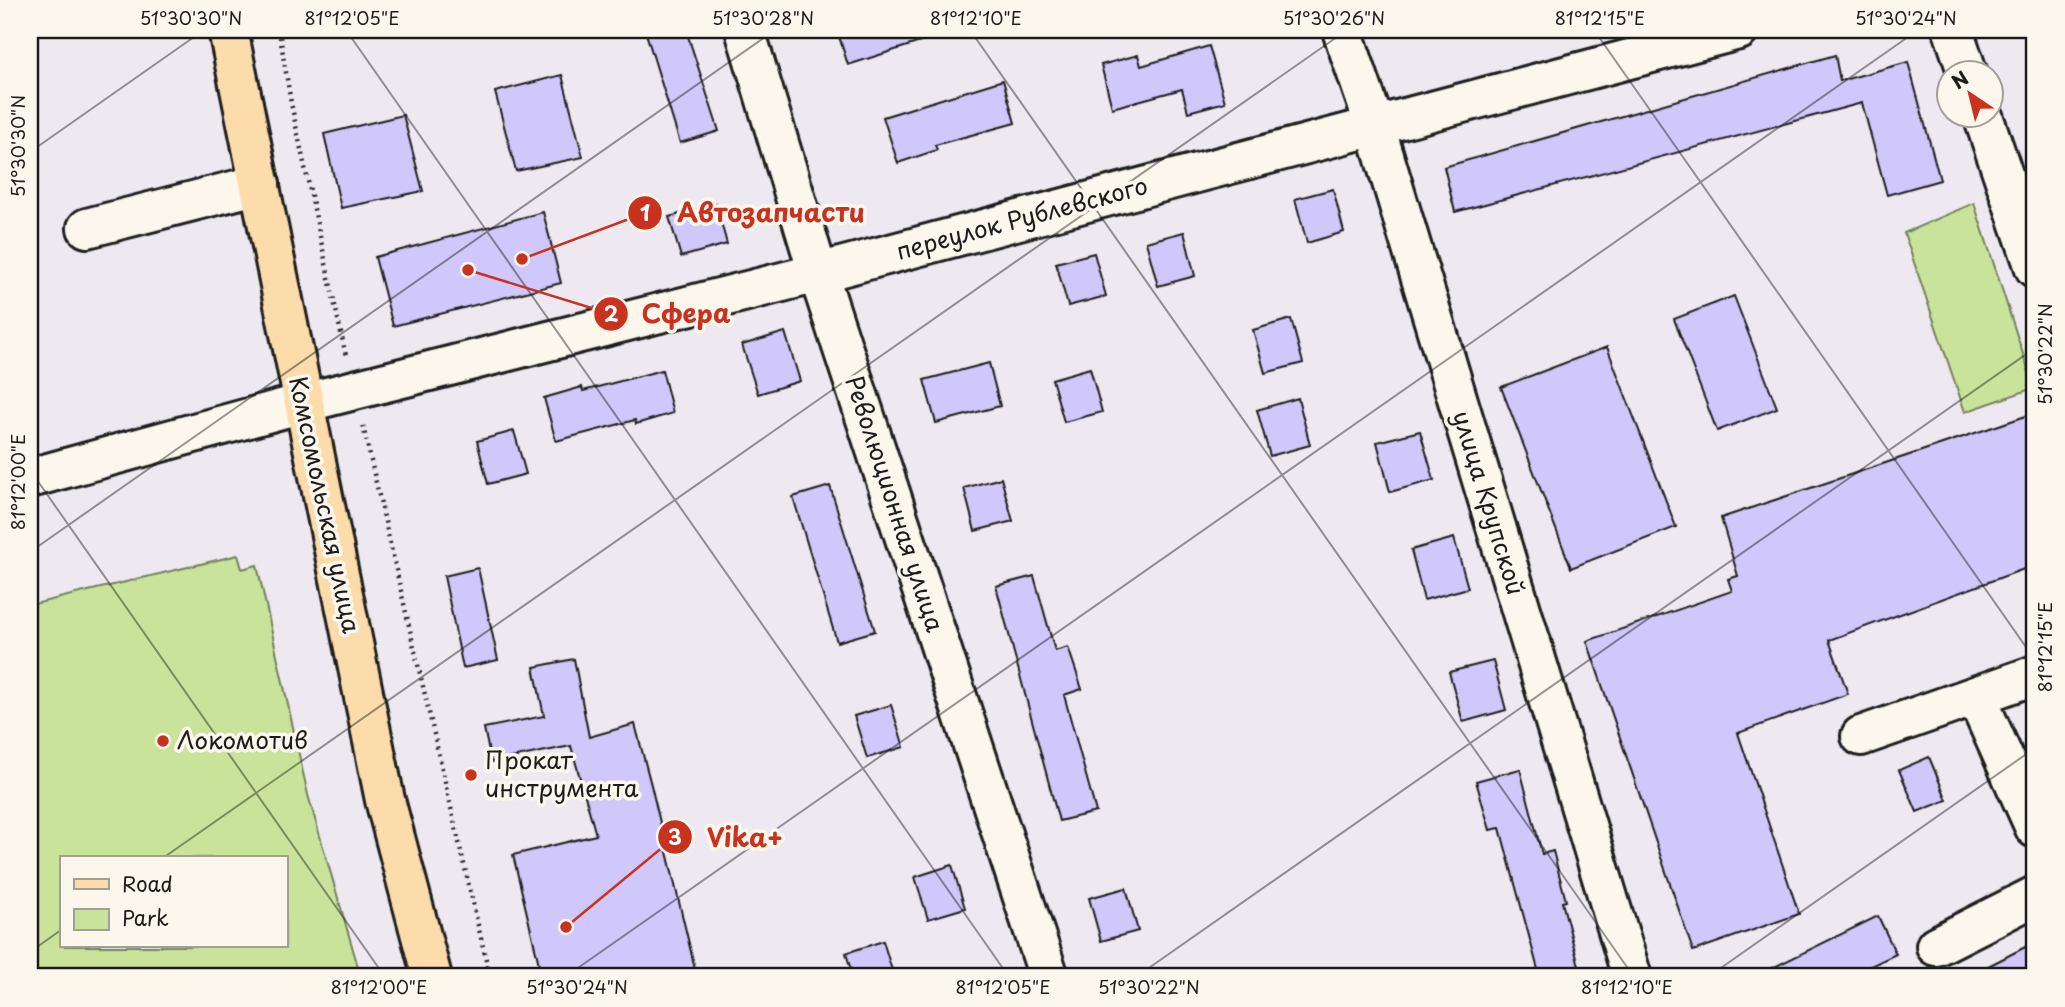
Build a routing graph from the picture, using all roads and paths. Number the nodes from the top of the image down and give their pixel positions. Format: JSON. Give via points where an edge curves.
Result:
{"nodes":[{"id":1,"x":228,"y":30,"type":"edge"},
{"id":2,"x":279,"y":30,"type":"edge"},
{"id":3,"x":744,"y":30,"type":"edge"},
{"id":4,"x":1342,"y":30,"type":"edge"},
{"id":5,"x":1739,"y":30,"type":"edge"},
{"id":6,"x":1953,"y":30,"type":"edge"},
{"id":7,"x":1963,"y":60,"type":"edge"},
{"id":8,"x":1375,"y":126,"type":"junction"},
{"id":9,"x":1988,"y":130,"type":"edge"},
{"id":10,"x":260,"y":184,"type":"junction"},
{"id":11,"x":87,"y":228,"type":"dead end"},
{"id":12,"x":2035,"y":268,"type":"edge"},
{"id":13,"x":818,"y":273,"type":"junction"},
{"id":14,"x":355,"y":390,"type":"junction"},
{"id":15,"x":303,"y":403,"type":"junction"},
{"id":16,"x":30,"y":478,"type":"edge"},
{"id":17,"x":2035,"y":676,"type":"edge"},
{"id":18,"x":1976,"y":696,"type":"junction"},
{"id":19,"x":1861,"y":736,"type":"dead end"},
{"id":20,"x":2035,"y":828,"type":"edge"},
{"id":21,"x":2035,"y":896,"type":"edge"},
{"id":22,"x":1936,"y":946,"type":"dead end"},
{"id":23,"x":432,"y":977,"type":"edge"},
{"id":24,"x":490,"y":977,"type":"edge"},
{"id":25,"x":1049,"y":977,"type":"edge"},
{"id":26,"x":1632,"y":977,"type":"edge"}],
"edges":[{"from":1,"to":10,"type":"main road","name":"Комсомольская улица"},
{"from":2,"to":14,"type":"path"},
{"from":3,"to":13,"type":"street","name":"Революционная улица"},
{"from":4,"to":8,"type":"street","name":"улица Крупской"},
{"from":5,"to":8,"type":"street","name":"переулок Рублевского"},
{"from":6,"to":7,"type":"street"},
{"from":8,"to":13,"type":"street","name":"переулок Рублевского"},
{"from":8,"to":26,"type":"street","name":"улица Крупской"},
{"from":9,"to":12,"type":"street"},
{"from":10,"to":11,"type":"street"},
{"from":10,"to":15,"type":"main road","name":"Комсомольская улица"},
{"from":13,"to":14,"type":"street","name":"переулок Рублевского"},
{"from":13,"to":25,"type":"street","name":"Революционная улица"},
{"from":14,"to":15,"type":"street","name":"переулок Рублевского"},
{"from":14,"to":24,"type":"path"},
{"from":15,"to":16,"type":"street","name":"переулок Рублевского"},
{"from":15,"to":23,"type":"main road","name":"Комсомольская улица","via":[[385,800]]},
{"from":17,"to":18,"type":"street"},
{"from":18,"to":19,"type":"street"},
{"from":18,"to":20,"type":"street"},
{"from":21,"to":22,"type":"street"}]}
